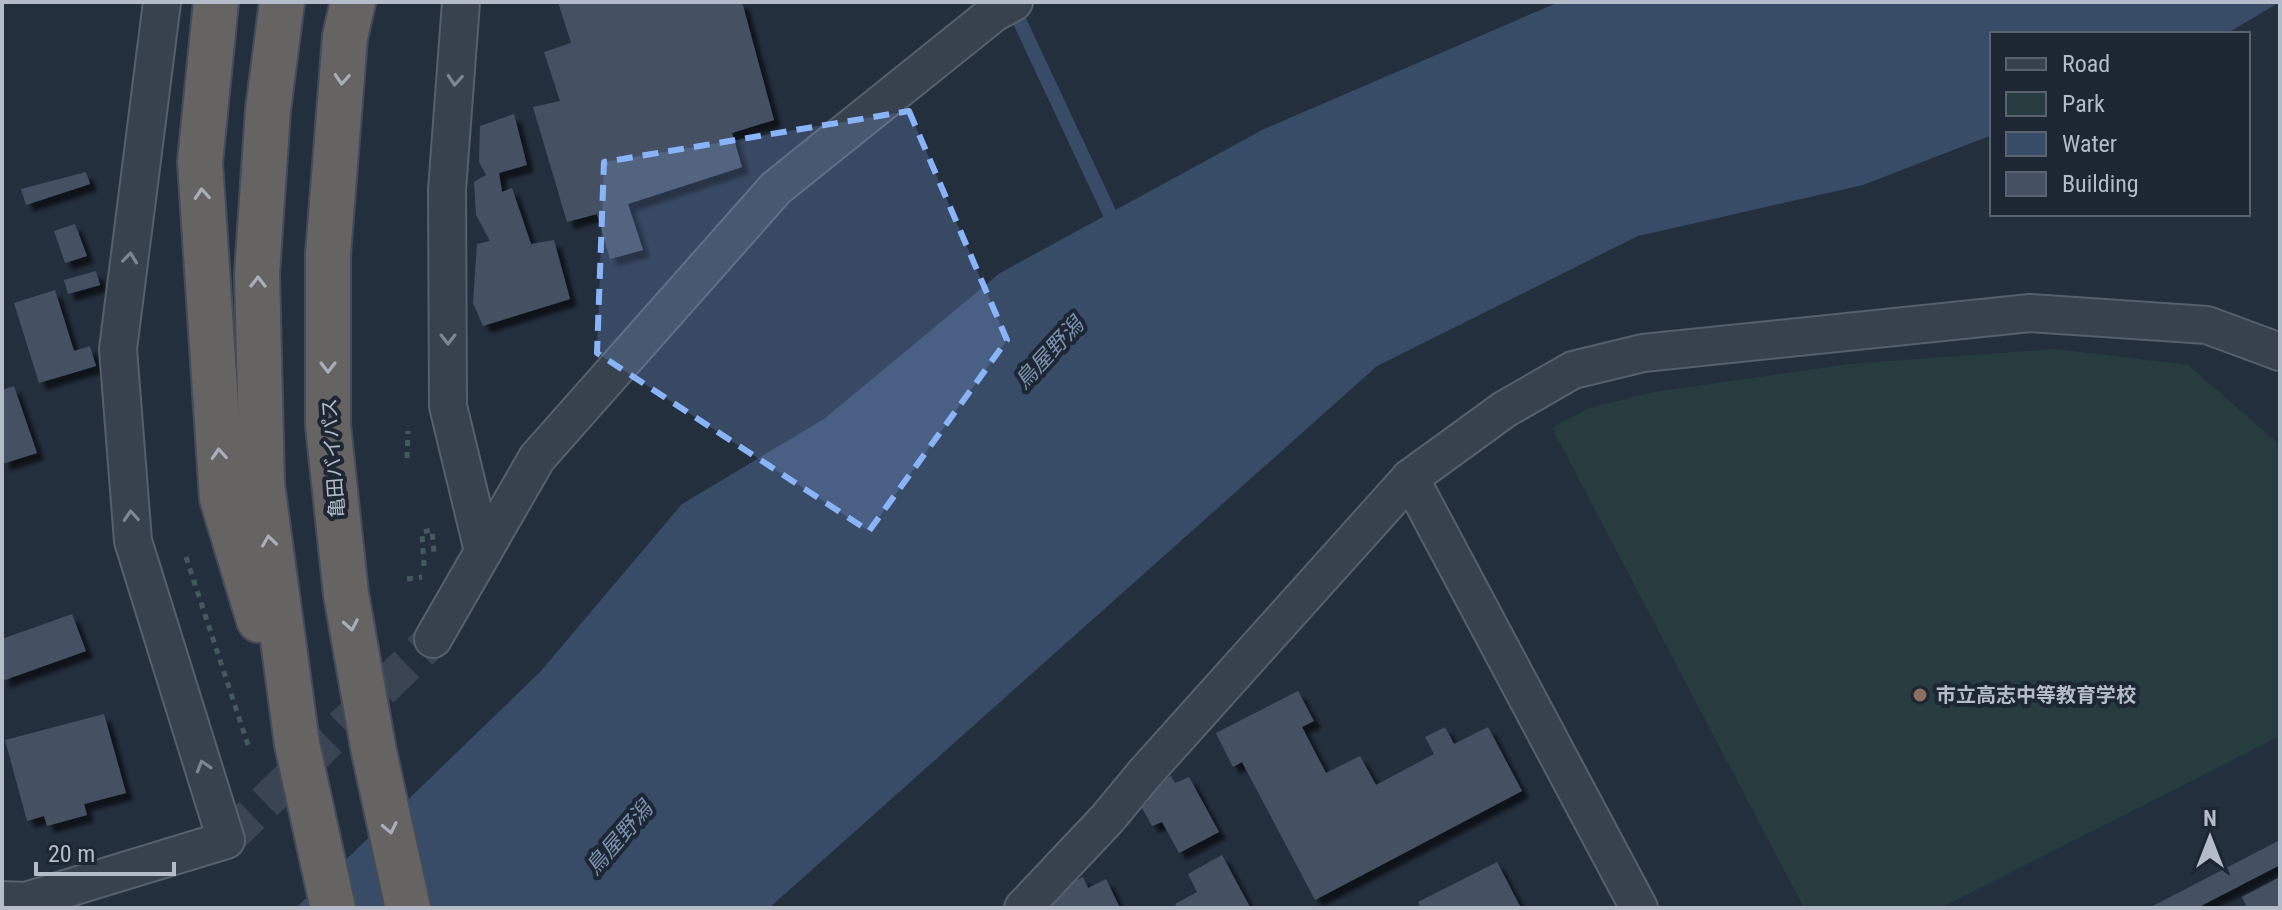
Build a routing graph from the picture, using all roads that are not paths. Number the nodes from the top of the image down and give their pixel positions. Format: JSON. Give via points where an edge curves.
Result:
{"nodes":[{"id":1,"x":162,"y":2,"type":"edge"},
{"id":2,"x":216,"y":2,"type":"edge"},
{"id":3,"x":282,"y":2,"type":"edge"},
{"id":4,"x":353,"y":2,"type":"edge"},
{"id":5,"x":461,"y":2,"type":"edge"},
{"id":6,"x":1014,"y":2,"type":"edge"},
{"id":7,"x":2280,"y":352,"type":"edge"},
{"id":8,"x":1410,"y":478,"type":"junction"},
{"id":9,"x":483,"y":551,"type":"junction"},
{"id":10,"x":433,"y":639,"type":"tunnel mouth"},
{"id":11,"x":297,"y":744,"type":"junction"},
{"id":12,"x":2,"y":900,"type":"edge"},
{"id":13,"x":1629,"y":905,"type":"edge"},
{"id":14,"x":333,"y":908,"type":"edge"},
{"id":15,"x":408,"y":908,"type":"edge"},
{"id":16,"x":1023,"y":908,"type":"edge"}],
"edges":[{"from":12,"to":1,"type":"street","one_way":true,"via":[[26,901],[226,840],[133,541],[118,349]]},
{"from":11,"to":2,"type":"highway","one_way":true,"via":[[222,498],[200,162]]},
{"from":11,"to":3,"type":"highway","one_way":true,"via":[[262,484],[257,274],[268,110]]},
{"from":4,"to":15,"type":"highway","name":"亀田バイパス","one_way":true,"via":[[345,37],[328,254],[328,425],[346,594]]},
{"from":5,"to":9,"type":"street","one_way":true,"via":[[447,190],[448,406]]},
{"from":6,"to":9,"type":"street","via":[[776,188],[537,458]]},
{"from":7,"to":8,"type":"street","via":[[2207,325],[2030,313],[1643,353],[1573,370],[1505,409]]},
{"from":8,"to":13,"type":"street"},
{"from":8,"to":16,"type":"street"},
{"from":9,"to":10,"type":"street"},
{"from":11,"to":14,"type":"highway"}]}
